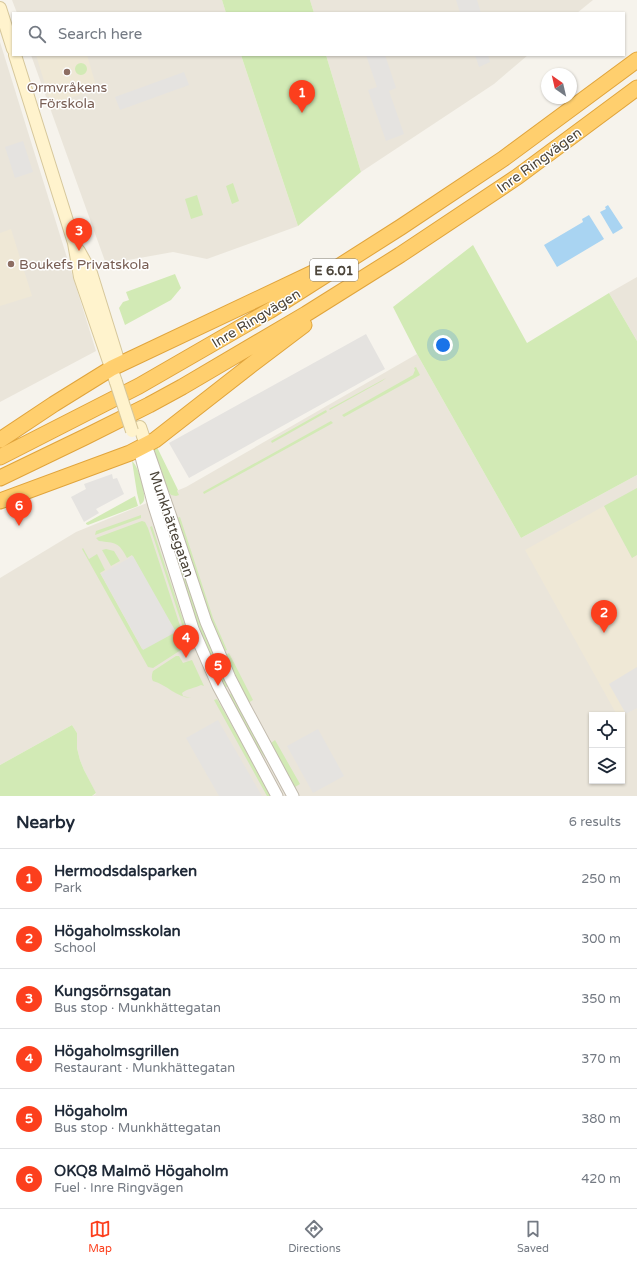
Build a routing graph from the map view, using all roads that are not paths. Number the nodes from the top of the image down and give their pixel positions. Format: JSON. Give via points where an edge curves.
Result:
{"nodes":[{"id":1,"x":1,"y":11,"type":"edge"},
{"id":2,"x":12,"y":45,"type":"edge"},
{"id":3,"x":15,"y":56,"type":"edge"},
{"id":4,"x":637,"y":60,"type":"edge"},
{"id":5,"x":637,"y":88,"type":"edge"},
{"id":6,"x":401,"y":227,"type":"junction"},
{"id":7,"x":400,"y":255,"type":"junction"},
{"id":8,"x":119,"y":378,"type":"junction"},
{"id":9,"x":136,"y":429,"type":"junction"},
{"id":10,"x":0,"y":440,"type":"edge"},
{"id":11,"x":142,"y":447,"type":"junction"},
{"id":12,"x":0,"y":457,"type":"edge"},
{"id":13,"x":0,"y":478,"type":"edge"},
{"id":14,"x":0,"y":501,"type":"edge"},
{"id":15,"x":277,"y":796,"type":"edge"},
{"id":16,"x":293,"y":796,"type":"edge"}],
"edges":[{"from":1,"to":2,"type":"main road"},
{"from":3,"to":8,"type":"main road","via":[[74,243],[91,273]]},
{"from":4,"to":6,"type":"highway","name":"Inre Ringvägen","number":"E 6.01","via":[[503,159]]},
{"from":5,"to":7,"type":"highway","name":"Inre Ringvägen","number":"E 6.01","via":[[518,177]]},
{"from":6,"to":8,"type":"highway"},
{"from":6,"to":8,"type":"highway","name":"Inre Ringvägen","number":"E 6.01","via":[[269,311]]},
{"from":7,"to":11,"type":"highway"},
{"from":7,"to":13,"type":"highway","name":"Inre Ringvägen","number":"E 6.01","via":[[182,387],[99,431]]},
{"from":8,"to":9,"type":"main road","bridge":true},
{"from":8,"to":9,"type":"main road"},
{"from":8,"to":10,"type":"highway","via":[[54,404]]},
{"from":8,"to":12,"type":"highway","name":"Inre Ringvägen","number":"E 6.01"},
{"from":9,"to":11,"type":"main road"},
{"from":11,"to":14,"type":"highway"},
{"from":11,"to":15,"type":"street","name":"Munkhättegatan","via":[[158,521],[193,628],[218,686]]},
{"from":11,"to":16,"type":"street","name":"Munkhättegatan","via":[[171,517],[206,622],[239,696]]}]}
